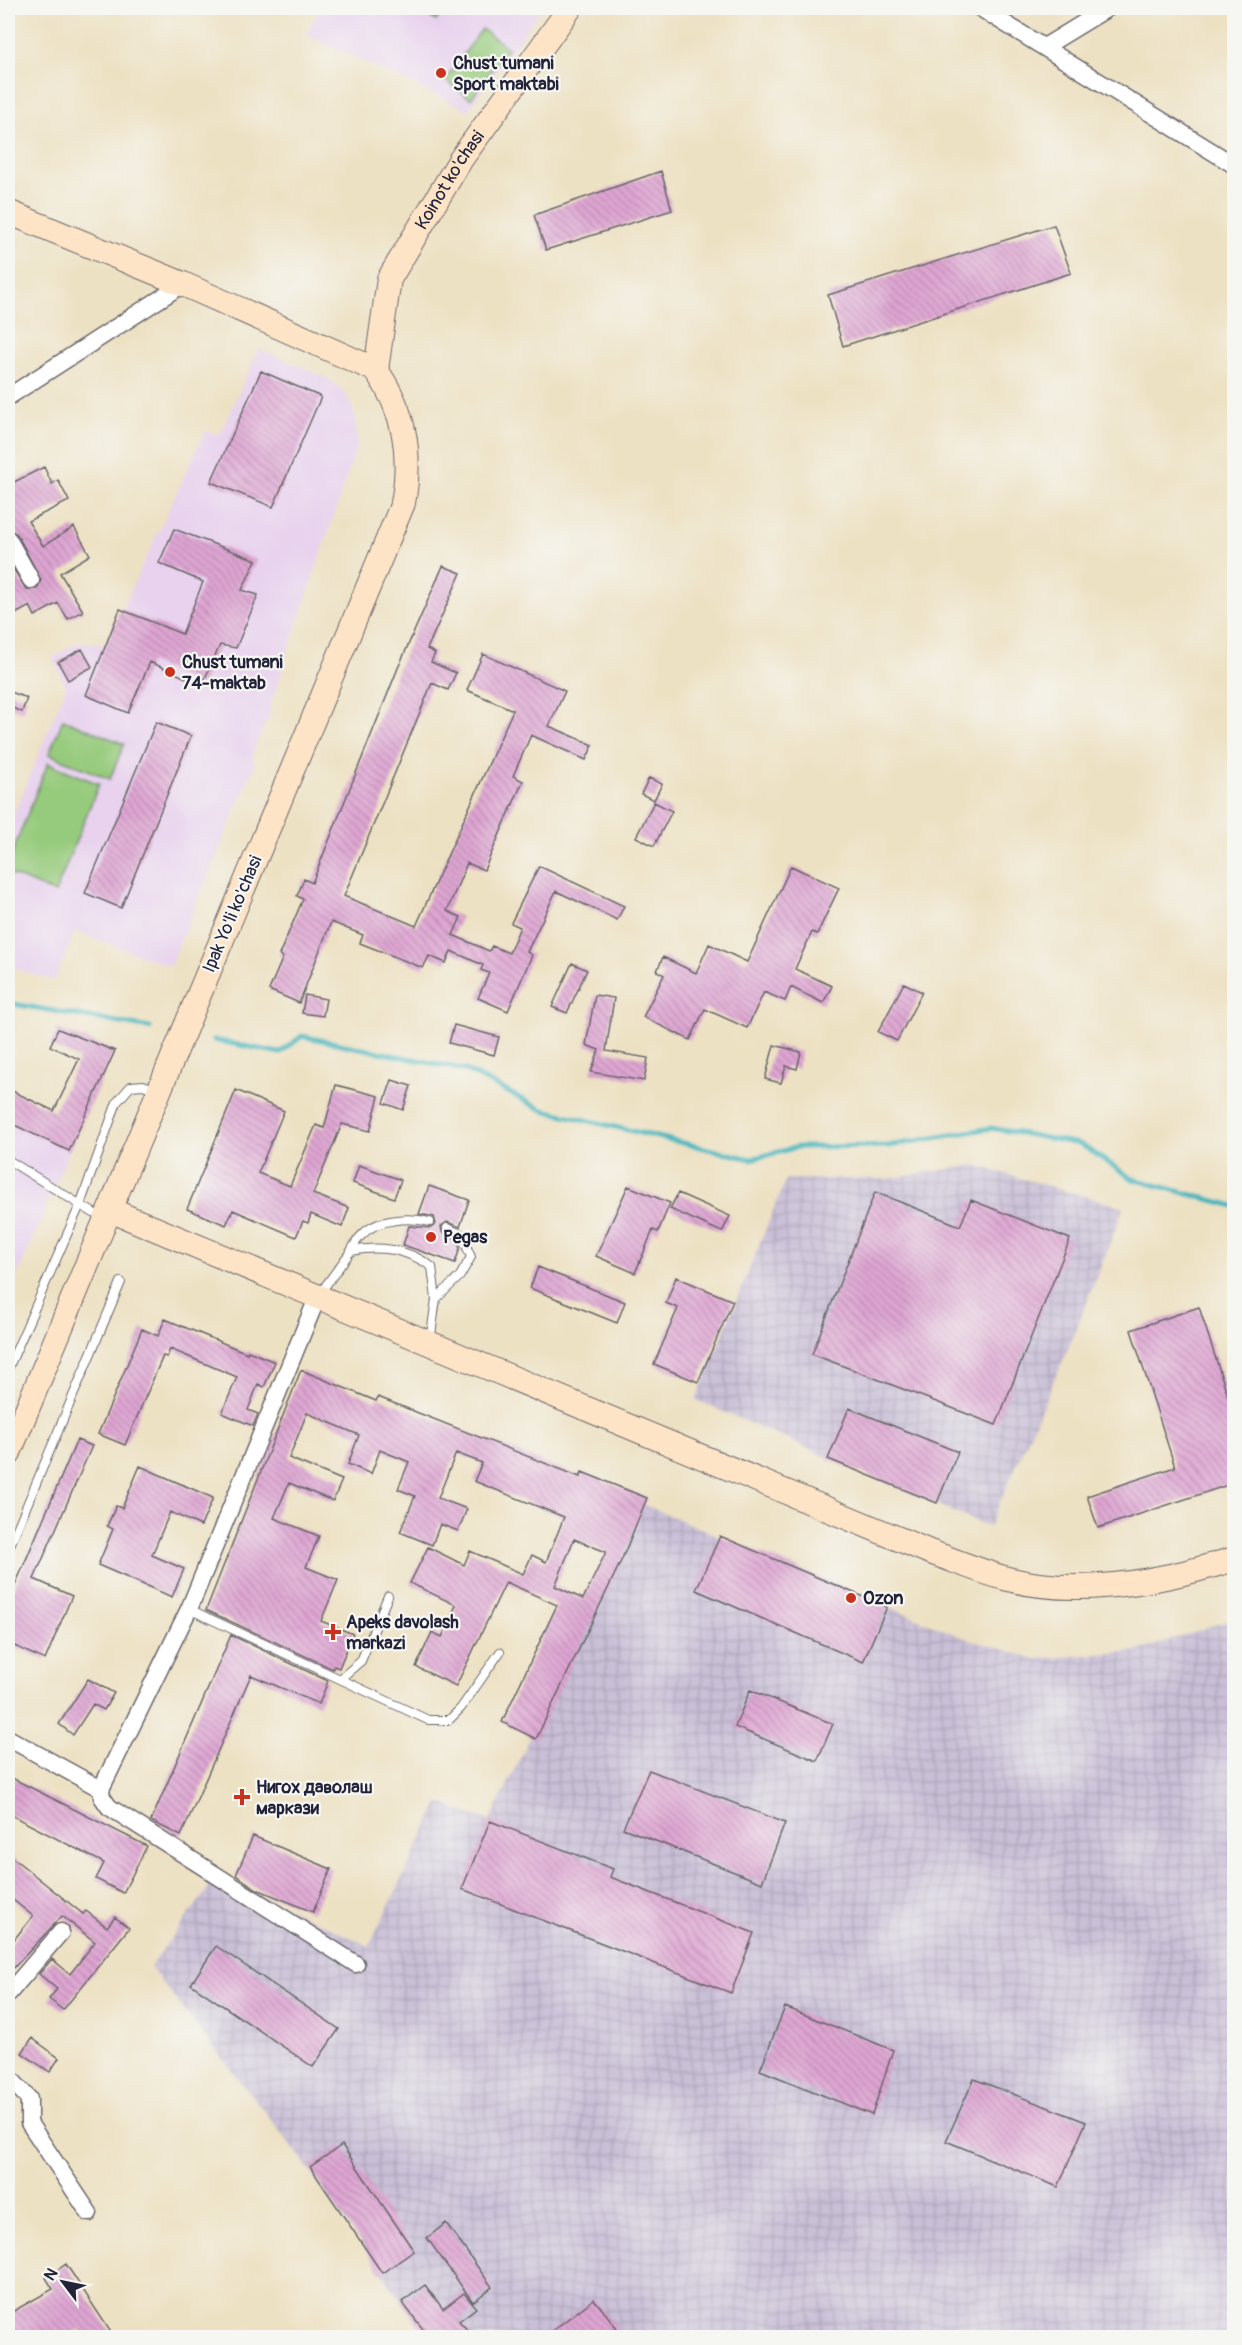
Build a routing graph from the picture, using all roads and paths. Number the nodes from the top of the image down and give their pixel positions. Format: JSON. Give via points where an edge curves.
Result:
{"nodes":[{"id":1,"x":570,"y":8,"type":"edge"},
{"id":2,"x":981,"y":8,"type":"edge"},
{"id":3,"x":1108,"y":8,"type":"edge"},
{"id":4,"x":1044,"y":47,"type":"junction"},
{"id":5,"x":1234,"y":165,"type":"edge"},
{"id":6,"x":8,"y":212,"type":"edge"},
{"id":7,"x":183,"y":284,"type":"junction"},
{"id":8,"x":376,"y":370,"type":"junction"},
{"id":9,"x":8,"y":397,"type":"edge"},
{"id":10,"x":8,"y":539,"type":"edge"},
{"id":11,"x":31,"y":580,"type":"dead end"},
{"id":12,"x":159,"y":1090,"type":"junction"},
{"id":13,"x":8,"y":1160,"type":"edge"},
{"id":14,"x":80,"y":1204,"type":"junction"},
{"id":15,"x":107,"y":1215,"type":"junction"},
{"id":16,"x":430,"y":1222,"type":"dead end"},
{"id":17,"x":447,"y":1228,"type":"dead end"},
{"id":18,"x":351,"y":1251,"type":"junction"},
{"id":19,"x":121,"y":1282,"type":"dead end"},
{"id":20,"x":318,"y":1296,"type":"junction"},
{"id":21,"x":436,"y":1299,"type":"junction"},
{"id":22,"x":430,"y":1343,"type":"junction"},
{"id":23,"x":8,"y":1369,"type":"edge"},
{"id":24,"x":8,"y":1455,"type":"edge"},
{"id":25,"x":8,"y":1550,"type":"edge"},
{"id":26,"x":1234,"y":1559,"type":"edge"},
{"id":27,"x":388,"y":1596,"type":"dead end"},
{"id":28,"x":189,"y":1608,"type":"junction"},
{"id":29,"x":500,"y":1652,"type":"dead end"},
{"id":30,"x":340,"y":1679,"type":"junction"},
{"id":31,"x":8,"y":1738,"type":"edge"},
{"id":32,"x":101,"y":1789,"type":"junction"},
{"id":33,"x":61,"y":1932,"type":"dead end"},
{"id":34,"x":356,"y":1964,"type":"dead end"},
{"id":35,"x":8,"y":1994,"type":"edge"},
{"id":36,"x":8,"y":2076,"type":"edge"},
{"id":37,"x":89,"y":2213,"type":"dead end"}],
"edges":[{"from":1,"to":8,"type":"main road","name":"Koinot ko'chasi","via":[[462,159],[388,279]]},
{"from":2,"to":4,"type":"street"},
{"from":3,"to":4,"type":"street"},
{"from":4,"to":5,"type":"street"},
{"from":6,"to":7,"type":"main road"},
{"from":7,"to":8,"type":"main road"},
{"from":7,"to":9,"type":"street"},
{"from":8,"to":12,"type":"main road","name":"Ipak Yo'li ko'chasi","via":[[391,391],[405,435],[407,479],[403,503]]},
{"from":10,"to":11,"type":"street"},
{"from":12,"to":14,"type":"lane","via":[[131,1086],[117,1102]]},
{"from":12,"to":15,"type":"main road","name":"Ipak Yo'li ko'chasi"},
{"from":13,"to":14,"type":"lane"},
{"from":14,"to":15,"type":"lane"},
{"from":14,"to":23,"type":"lane"},
{"from":15,"to":20,"type":"main road"},
{"from":15,"to":24,"type":"main road","name":"Ipak Yo'li ko'chasi"},
{"from":16,"to":18,"type":"lane","via":[[412,1218],[380,1225],[363,1233]]},
{"from":17,"to":21,"type":"lane","via":[[461,1234],[471,1257],[460,1276]]},
{"from":18,"to":20,"type":"lane"},
{"from":18,"to":21,"type":"lane","via":[[374,1246],[416,1255],[432,1267]]},
{"from":19,"to":25,"type":"lane"},
{"from":20,"to":22,"type":"main road"},
{"from":20,"to":28,"type":"street"},
{"from":21,"to":22,"type":"lane"},
{"from":22,"to":26,"type":"main road","via":[[930,1552],[1009,1579],[1084,1587],[1171,1576]]},
{"from":27,"to":30,"type":"lane","via":[[361,1661]]},
{"from":28,"to":30,"type":"lane"},
{"from":28,"to":32,"type":"street"},
{"from":29,"to":30,"type":"lane","via":[[449,1720],[428,1720]]},
{"from":31,"to":32,"type":"street"},
{"from":32,"to":34,"type":"street","via":[[109,1807]]},
{"from":33,"to":35,"type":"street"},
{"from":36,"to":37,"type":"street","via":[[29,2099],[28,2123]]}]}
